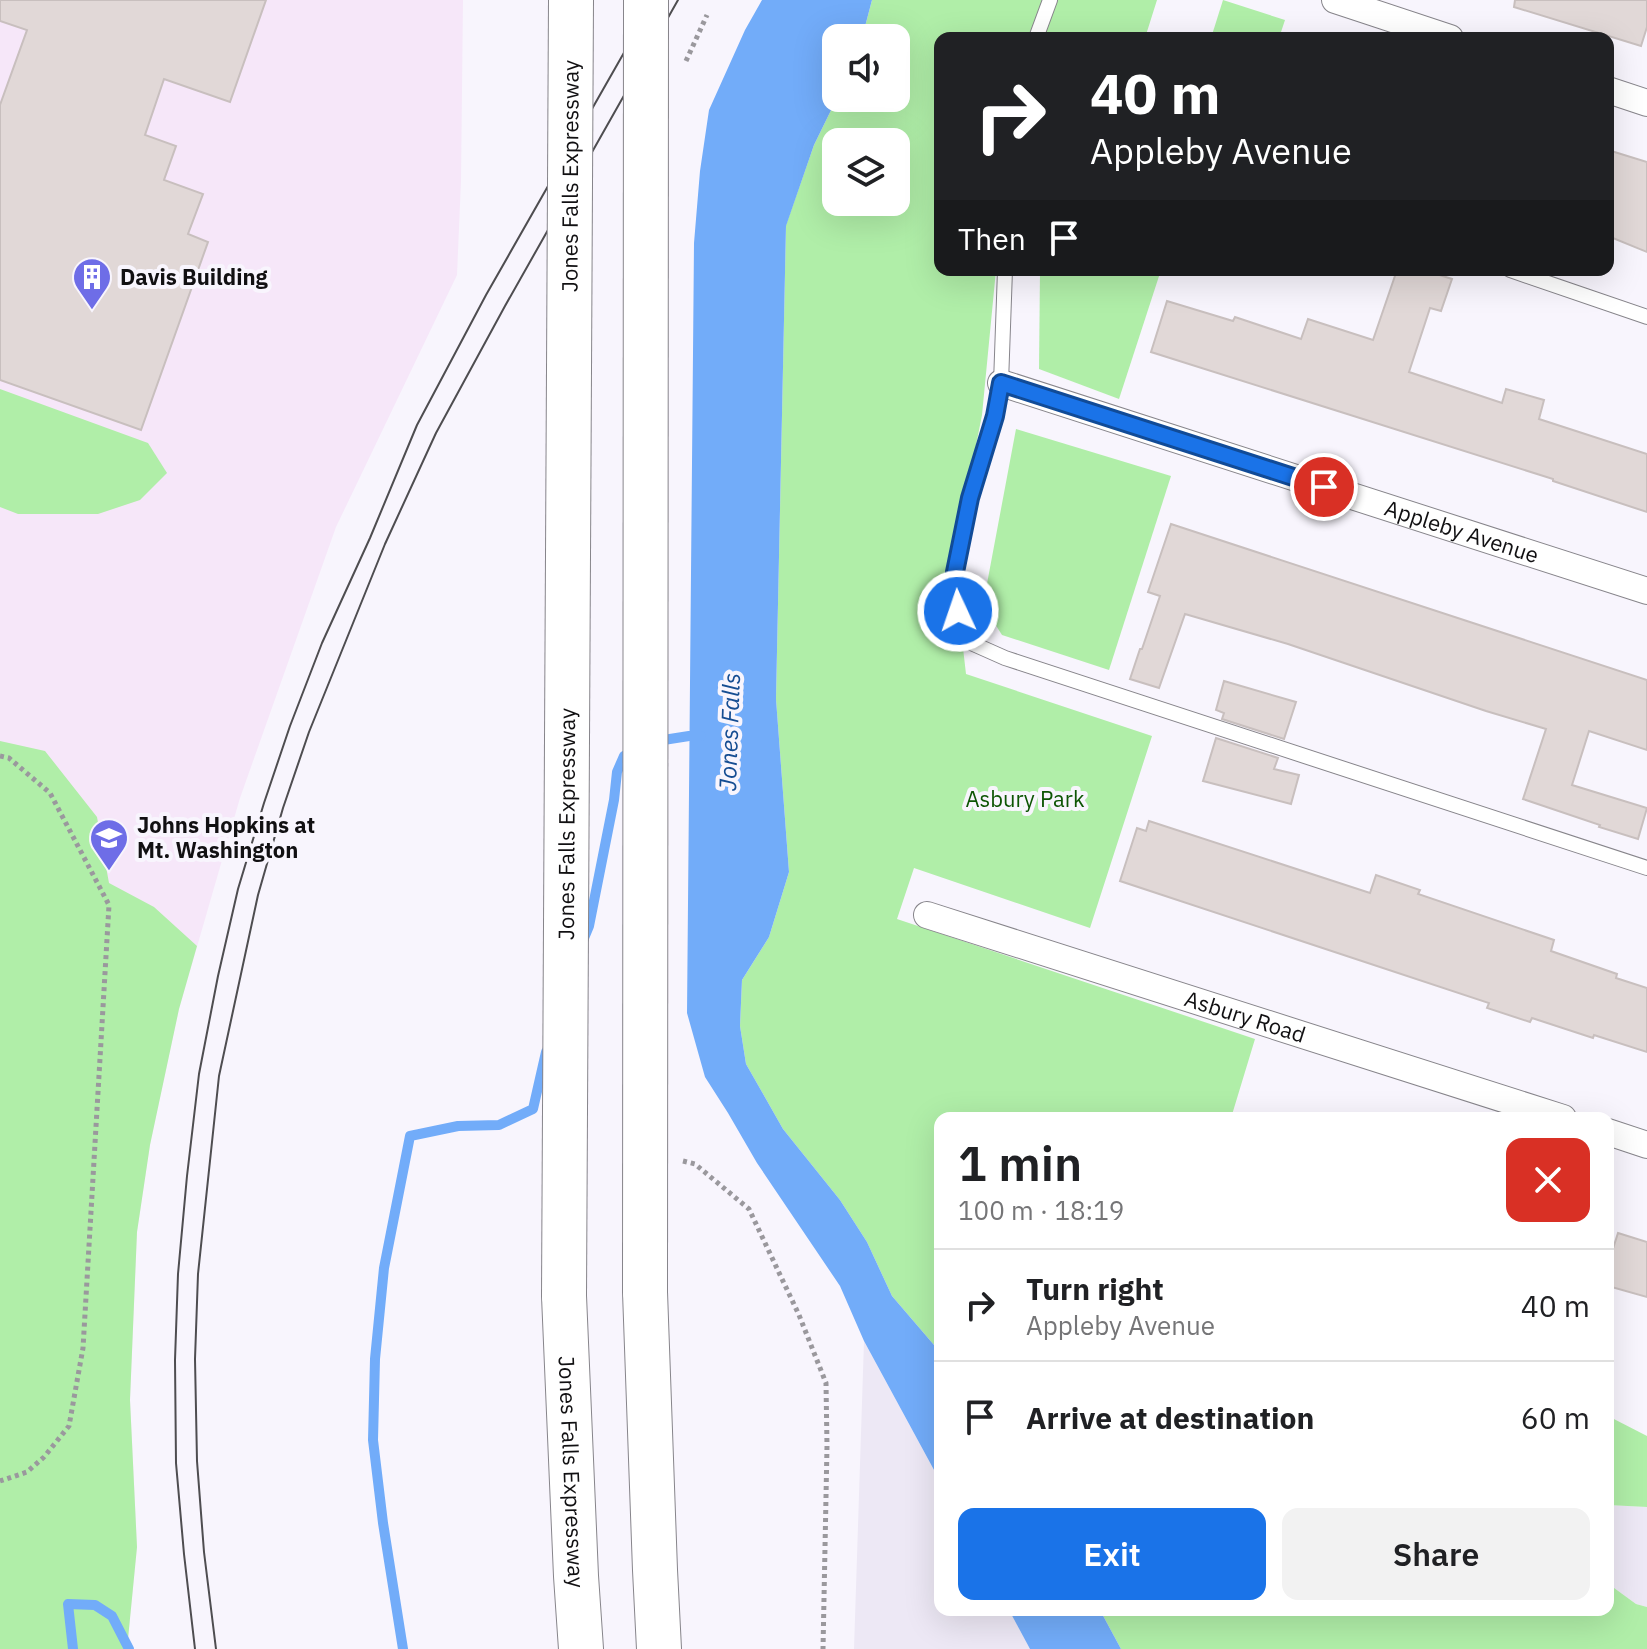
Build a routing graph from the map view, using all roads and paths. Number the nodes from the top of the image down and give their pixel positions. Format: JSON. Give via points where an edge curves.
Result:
{"nodes":[{"id":1,"x":571,"y":0,"type":"edge"},
{"id":2,"x":646,"y":0,"type":"edge"},
{"id":3,"x":1050,"y":0,"type":"edge"},
{"id":4,"x":1335,"y":0,"type":"edge"},
{"id":5,"x":1038,"y":32,"type":"edge"},
{"id":6,"x":1432,"y":32,"type":"edge"},
{"id":7,"x":1614,"y":92,"type":"edge"},
{"id":8,"x":1647,"y":103,"type":"edge"},
{"id":9,"x":1005,"y":276,"type":"edge"},
{"id":10,"x":1527,"y":276,"type":"edge"},
{"id":11,"x":1647,"y":317,"type":"edge"},
{"id":12,"x":1001,"y":383,"type":"junction"},
{"id":13,"x":1647,"y":591,"type":"edge"},
{"id":14,"x":0,"y":756,"type":"edge"},
{"id":15,"x":1647,"y":868,"type":"edge"},
{"id":16,"x":927,"y":915,"type":"dead end"},
{"id":17,"x":1544,"y":1112,"type":"edge"},
{"id":18,"x":1614,"y":1134,"type":"edge"},
{"id":19,"x":1647,"y":1145,"type":"edge"},
{"id":20,"x":682,"y":1160,"type":"dead end"},
{"id":21,"x":0,"y":1481,"type":"edge"},
{"id":22,"x":581,"y":1649,"type":"edge"},
{"id":23,"x":659,"y":1649,"type":"edge"},
{"id":24,"x":823,"y":1649,"type":"edge"}],
"edges":[{"from":1,"to":22,"type":"highway","name":"Jones Falls Expressway","bridge":true,"via":[[564,1296]]},
{"from":2,"to":23,"type":"highway","bridge":true,"via":[[645,1292]]},
{"from":3,"to":5,"type":"lane"},
{"from":4,"to":6,"type":"street"},
{"from":7,"to":8,"type":"street"},
{"from":9,"to":12,"type":"lane"},
{"from":10,"to":11,"type":"lane"},
{"from":12,"to":13,"type":"street","name":"Appleby Avenue"},
{"from":12,"to":15,"type":"lane","via":[[955,572],[958,611],[969,642]]},
{"from":14,"to":21,"type":"path","via":[[50,793],[109,905],[83,1348],[69,1426],[27,1472]]},
{"from":16,"to":17,"type":"street","name":"Asbury Road"},
{"from":18,"to":19,"type":"street"},
{"from":20,"to":24,"type":"path","via":[[695,1164],[749,1209],[826,1383]]}]}
